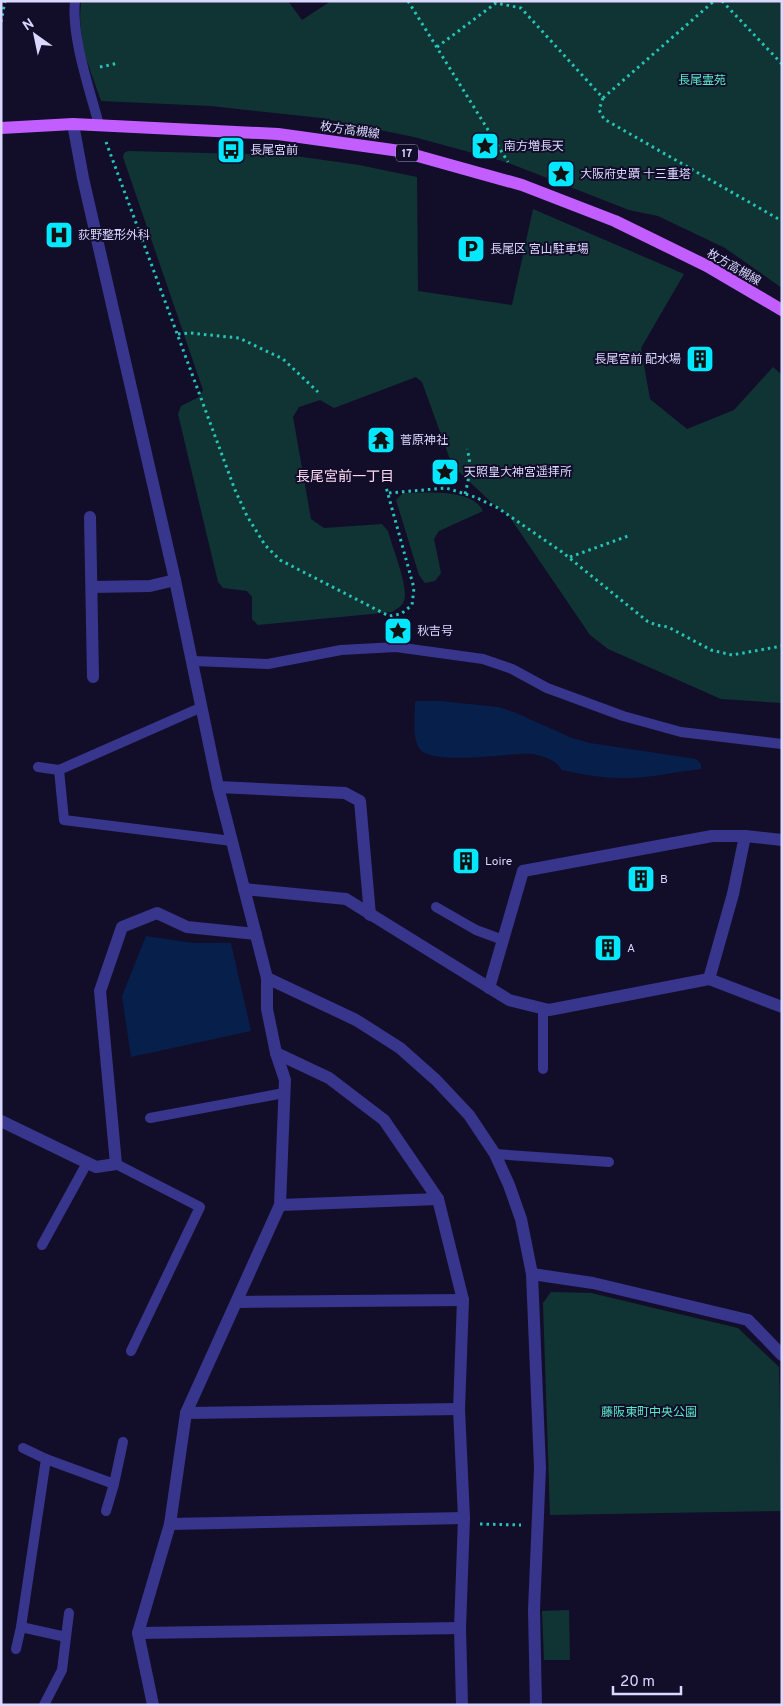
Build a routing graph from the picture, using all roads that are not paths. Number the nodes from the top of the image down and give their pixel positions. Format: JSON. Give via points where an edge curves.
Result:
{"nodes":[{"id":1,"x":75,"y":1,"type":"edge"},
{"id":2,"x":73,"y":124,"type":"junction"},
{"id":3,"x":99,"y":125,"type":"junction"},
{"id":4,"x":1,"y":128,"type":"edge"},
{"id":5,"x":782,"y":310,"type":"edge"},
{"id":6,"x":90,"y":518,"type":"dead end"},
{"id":7,"x":175,"y":580,"type":"junction"},
{"id":8,"x":92,"y":587,"type":"junction"},
{"id":9,"x":193,"y":660,"type":"junction"},
{"id":10,"x":93,"y":677,"type":"dead end"},
{"id":11,"x":202,"y":707,"type":"junction"},
{"id":12,"x":782,"y":744,"type":"edge"},
{"id":13,"x":38,"y":767,"type":"dead end"},
{"id":14,"x":59,"y":770,"type":"junction"},
{"id":15,"x":218,"y":786,"type":"junction"},
{"id":16,"x":745,"y":836,"type":"junction"},
{"id":17,"x":782,"y":840,"type":"edge"},
{"id":18,"x":232,"y":841,"type":"junction"},
{"id":19,"x":244,"y":889,"type":"junction"},
{"id":20,"x":436,"y":907,"type":"dead end"},
{"id":21,"x":370,"y":915,"type":"junction"},
{"id":22,"x":256,"y":934,"type":"junction"},
{"id":23,"x":503,"y":940,"type":"junction"},
{"id":24,"x":268,"y":978,"type":"junction"},
{"id":25,"x":710,"y":979,"type":"junction"},
{"id":26,"x":489,"y":988,"type":"junction"},
{"id":27,"x":782,"y":1007,"type":"edge"},
{"id":28,"x":543,"y":1008,"type":"junction"},
{"id":29,"x":276,"y":1053,"type":"junction"},
{"id":30,"x":543,"y":1069,"type":"dead end"},
{"id":31,"x":284,"y":1093,"type":"junction"},
{"id":32,"x":150,"y":1118,"type":"dead end"},
{"id":33,"x":1,"y":1121,"type":"edge"},
{"id":34,"x":495,"y":1154,"type":"junction"},
{"id":35,"x":87,"y":1162,"type":"junction"},
{"id":36,"x":609,"y":1162,"type":"dead end"},
{"id":37,"x":116,"y":1164,"type":"junction"},
{"id":38,"x":438,"y":1199,"type":"junction"},
{"id":39,"x":280,"y":1205,"type":"junction"},
{"id":40,"x":42,"y":1245,"type":"dead end"},
{"id":41,"x":532,"y":1274,"type":"junction"},
{"id":42,"x":462,"y":1300,"type":"junction"},
{"id":43,"x":237,"y":1302,"type":"junction"},
{"id":44,"x":130,"y":1352,"type":"dead end"},
{"id":45,"x":782,"y":1355,"type":"edge"},
{"id":46,"x":459,"y":1409,"type":"junction"},
{"id":47,"x":186,"y":1413,"type":"junction"},
{"id":48,"x":123,"y":1442,"type":"dead end"},
{"id":49,"x":23,"y":1448,"type":"dead end"},
{"id":50,"x":46,"y":1459,"type":"junction"},
{"id":51,"x":114,"y":1484,"type":"junction"},
{"id":52,"x":106,"y":1511,"type":"dead end"},
{"id":53,"x":464,"y":1520,"type":"junction"},
{"id":54,"x":170,"y":1524,"type":"junction"},
{"id":55,"x":69,"y":1613,"type":"dead end"},
{"id":56,"x":21,"y":1627,"type":"junction"},
{"id":57,"x":460,"y":1628,"type":"junction"},
{"id":58,"x":138,"y":1633,"type":"junction"},
{"id":59,"x":66,"y":1637,"type":"junction"},
{"id":60,"x":16,"y":1648,"type":"dead end"},
{"id":61,"x":44,"y":1705,"type":"edge"},
{"id":62,"x":153,"y":1705,"type":"edge"},
{"id":63,"x":462,"y":1705,"type":"edge"},
{"id":64,"x":536,"y":1705,"type":"edge"}],
"edges":[{"from":1,"to":3,"type":"lane","via":[[73,16]]},
{"from":2,"to":3,"type":"main road","name":"枚方高槻線","number":"17"},
{"from":2,"to":4,"type":"main road","name":"枚方高槻線","number":"17"},
{"from":2,"to":7,"type":"street"},
{"from":3,"to":5,"type":"main road","name":"枚方高槻線","number":"17","via":[[278,134],[400,151],[522,185],[624,225],[708,266]]},
{"from":6,"to":8,"type":"street"},
{"from":7,"to":8,"type":"street","via":[[150,586]]},
{"from":7,"to":9,"type":"street"},
{"from":8,"to":10,"type":"street"},
{"from":9,"to":11,"type":"street"},
{"from":9,"to":12,"type":"lane","via":[[268,664],[341,650],[396,646],[483,659],[512,669],[546,688],[623,716],[681,732]]},
{"from":11,"to":14,"type":"lane"},
{"from":11,"to":15,"type":"street"},
{"from":13,"to":14,"type":"lane"},
{"from":14,"to":18,"type":"lane","via":[[64,820]]},
{"from":15,"to":18,"type":"street"},
{"from":15,"to":21,"type":"street","via":[[346,793],[360,801]]},
{"from":16,"to":17,"type":"street"},
{"from":16,"to":23,"type":"street","via":[[712,836],[523,871]]},
{"from":16,"to":25,"type":"street"},
{"from":18,"to":19,"type":"street"},
{"from":19,"to":21,"type":"street","via":[[346,899]]},
{"from":19,"to":22,"type":"street"},
{"from":20,"to":23,"type":"lane","via":[[476,930]]},
{"from":21,"to":26,"type":"street"},
{"from":22,"to":24,"type":"street"},
{"from":22,"to":37,"type":"street","via":[[187,927],[157,913],[122,927],[100,991]]},
{"from":23,"to":26,"type":"street"},
{"from":24,"to":29,"type":"street","via":[[267,1009]]},
{"from":24,"to":34,"type":"street","via":[[356,1020],[400,1048],[469,1115]]},
{"from":25,"to":27,"type":"street"},
{"from":25,"to":28,"type":"street","via":[[549,1010]]},
{"from":26,"to":28,"type":"street","via":[[509,1000]]},
{"from":28,"to":30,"type":"lane"},
{"from":29,"to":31,"type":"street","via":[[285,1080]]},
{"from":29,"to":38,"type":"street","via":[[329,1078],[384,1120]]},
{"from":31,"to":32,"type":"lane"},
{"from":31,"to":39,"type":"street"},
{"from":33,"to":35,"type":"street"},
{"from":34,"to":36,"type":"lane"},
{"from":34,"to":41,"type":"street","via":[[521,1219]]},
{"from":35,"to":37,"type":"street","via":[[96,1167]]},
{"from":35,"to":40,"type":"lane"},
{"from":37,"to":44,"type":"lane","via":[[200,1207]]},
{"from":38,"to":39,"type":"street"},
{"from":38,"to":42,"type":"street"},
{"from":39,"to":43,"type":"street"},
{"from":41,"to":45,"type":"street","via":[[593,1283],[748,1320]]},
{"from":41,"to":64,"type":"street","via":[[540,1468],[534,1610]]},
{"from":42,"to":43,"type":"street"},
{"from":42,"to":46,"type":"street"},
{"from":43,"to":47,"type":"street"},
{"from":46,"to":47,"type":"street"},
{"from":46,"to":53,"type":"street"},
{"from":47,"to":54,"type":"street"},
{"from":48,"to":51,"type":"lane"},
{"from":49,"to":50,"type":"lane"},
{"from":50,"to":51,"type":"lane"},
{"from":50,"to":56,"type":"lane"},
{"from":51,"to":52,"type":"lane"},
{"from":53,"to":54,"type":"street"},
{"from":53,"to":57,"type":"street"},
{"from":54,"to":58,"type":"street"},
{"from":55,"to":59,"type":"lane"},
{"from":56,"to":59,"type":"lane"},
{"from":56,"to":60,"type":"lane"},
{"from":57,"to":58,"type":"street"},
{"from":57,"to":63,"type":"street"},
{"from":58,"to":62,"type":"street"},
{"from":59,"to":61,"type":"lane","via":[[62,1670]]}]}
